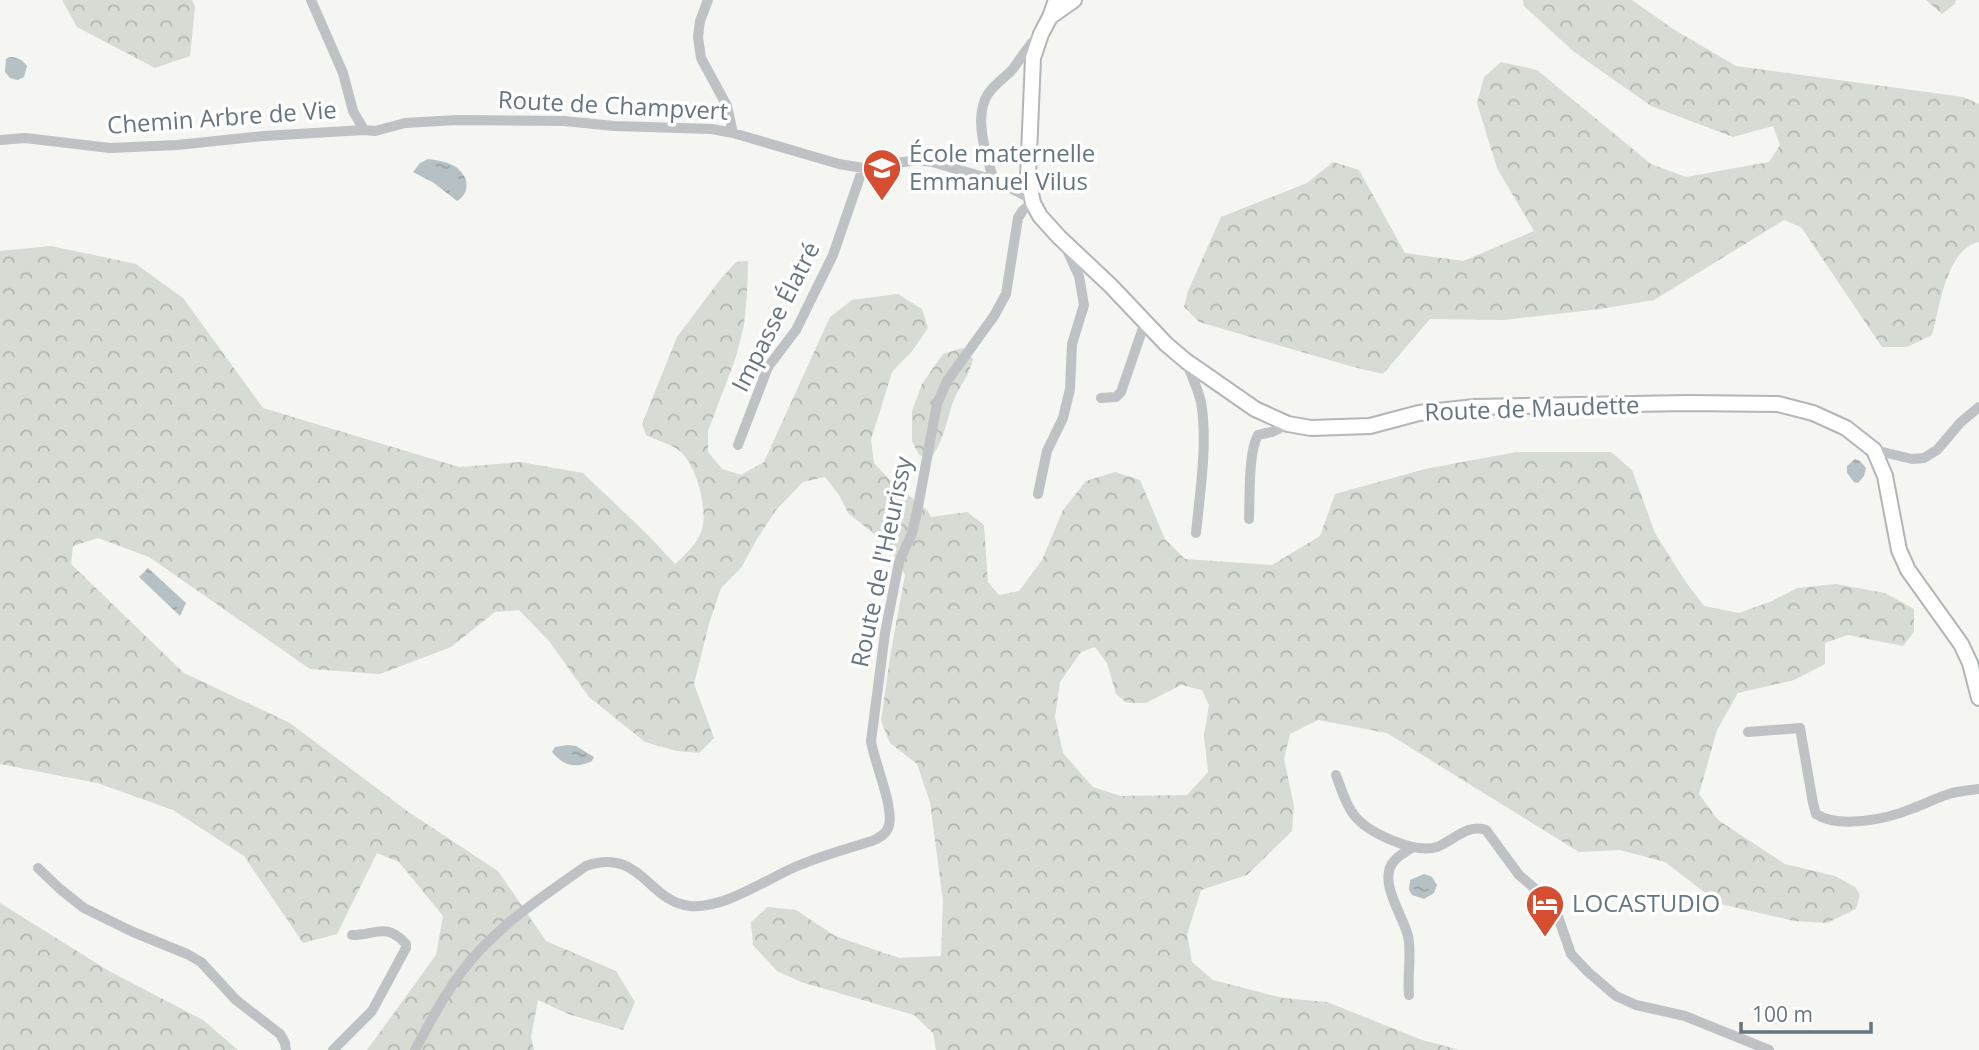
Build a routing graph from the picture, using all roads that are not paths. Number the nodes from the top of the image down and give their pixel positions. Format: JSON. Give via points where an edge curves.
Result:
{"nodes":[{"id":1,"x":311,"y":0,"type":"edge"},
{"id":2,"x":708,"y":0,"type":"edge"},
{"id":3,"x":1056,"y":0,"type":"edge"},
{"id":4,"x":1074,"y":0,"type":"edge"},
{"id":5,"x":1050,"y":17,"type":"junction"},
{"id":6,"x":1041,"y":34,"type":"junction"},
{"id":7,"x":364,"y":130,"type":"junction"},
{"id":8,"x":733,"y":132,"type":"junction"},
{"id":9,"x":0,"y":139,"type":"edge"},
{"id":10,"x":863,"y":168,"type":"junction"},
{"id":11,"x":994,"y":180,"type":"junction"},
{"id":12,"x":1032,"y":201,"type":"junction"},
{"id":13,"x":1064,"y":242,"type":"junction"},
{"id":14,"x":1145,"y":323,"type":"junction"},
{"id":15,"x":1186,"y":361,"type":"junction"},
{"id":16,"x":1101,"y":398,"type":"dead end"},
{"id":17,"x":1979,"y":407,"type":"edge"},
{"id":18,"x":1287,"y":424,"type":"junction"},
{"id":19,"x":738,"y":445,"type":"dead end"},
{"id":20,"x":1874,"y":450,"type":"junction"},
{"id":21,"x":1038,"y":494,"type":"dead end"},
{"id":22,"x":1249,"y":519,"type":"dead end"},
{"id":23,"x":1196,"y":533,"type":"dead end"},
{"id":24,"x":1979,"y":698,"type":"edge"},
{"id":25,"x":1748,"y":732,"type":"dead end"},
{"id":26,"x":1336,"y":775,"type":"dead end"},
{"id":27,"x":1979,"y":789,"type":"edge"},
{"id":28,"x":1413,"y":847,"type":"junction"},
{"id":29,"x":37,"y":868,"type":"dead end"},
{"id":30,"x":352,"y":935,"type":"dead end"},
{"id":31,"x":1409,"y":996,"type":"dead end"},
{"id":32,"x":286,"y":1050,"type":"edge"},
{"id":33,"x":333,"y":1050,"type":"edge"},
{"id":34,"x":415,"y":1050,"type":"edge"},
{"id":35,"x":1769,"y":1050,"type":"edge"}],
"edges":[{"from":1,"to":7,"type":"street"},
{"from":2,"to":8,"type":"street","via":[[698,37],[701,58],[727,106]]},
{"from":3,"to":5,"type":"street"},
{"from":4,"to":5,"type":"street"},
{"from":5,"to":6,"type":"street"},
{"from":6,"to":11,"type":"street","via":[[985,98],[982,130]]},
{"from":6,"to":12,"type":"street","via":[[1032,69],[1028,178]]},
{"from":7,"to":8,"type":"street","name":"Route de Champvert","via":[[428,120],[499,120]]},
{"from":7,"to":9,"type":"street","name":"Chemin Arbre de Vie","via":[[110,148]]},
{"from":8,"to":10,"type":"street","name":"Route de Champvert"},
{"from":10,"to":11,"type":"street","name":"Route de Champvert","via":[[917,160]]},
{"from":10,"to":19,"type":"street","name":"Impasse Élatré","via":[[834,255],[796,330],[768,366]]},
{"from":11,"to":12,"type":"street","name":"Route de Champvert"},
{"from":12,"to":13,"type":"street","name":"Route de Maudette"},
{"from":12,"to":34,"type":"street","name":"Route de l'Heurissy","via":[[1018,218],[1006,294],[947,381],[937,404],[912,533],[899,562],[871,741],[889,806],[888,830],[872,841],[706,905],[673,901],[620,863],[586,866],[479,951],[458,977]]},
{"from":13,"to":14,"type":"street","name":"Route de Maudette"},
{"from":13,"to":21,"type":"street","via":[[1079,276],[1084,304],[1072,344],[1063,418],[1048,451]]},
{"from":14,"to":15,"type":"street","name":"Route de Maudette"},
{"from":14,"to":16,"type":"street","via":[[1121,392]]},
{"from":15,"to":18,"type":"street","name":"Route de Maudette","via":[[1255,409]]},
{"from":15,"to":23,"type":"street","via":[[1202,413]]},
{"from":17,"to":20,"type":"street","via":[[1924,458]]},
{"from":18,"to":20,"type":"street","name":"Route de Maudette","via":[[1370,426],[1419,413],[1475,407],[1778,404],[1846,428]]},
{"from":18,"to":22,"type":"street","via":[[1255,440]]},
{"from":20,"to":24,"type":"street","via":[[1885,476],[1899,550],[1961,644]]},
{"from":25,"to":27,"type":"street","via":[[1800,728],[1813,803],[1823,819],[1868,821]]},
{"from":26,"to":28,"type":"street","via":[[1360,821],[1381,836]]},
{"from":28,"to":31,"type":"street","via":[[1395,860],[1388,877],[1408,934]]},
{"from":28,"to":35,"type":"street","via":[[1438,846],[1474,827],[1486,830],[1519,875],[1553,905],[1571,954],[1616,996],[1685,1016]]},
{"from":29,"to":32,"type":"street","via":[[84,908],[201,962],[236,1000],[280,1034]]},
{"from":30,"to":33,"type":"street","via":[[388,931],[397,934],[406,948],[372,1011]]}]}
